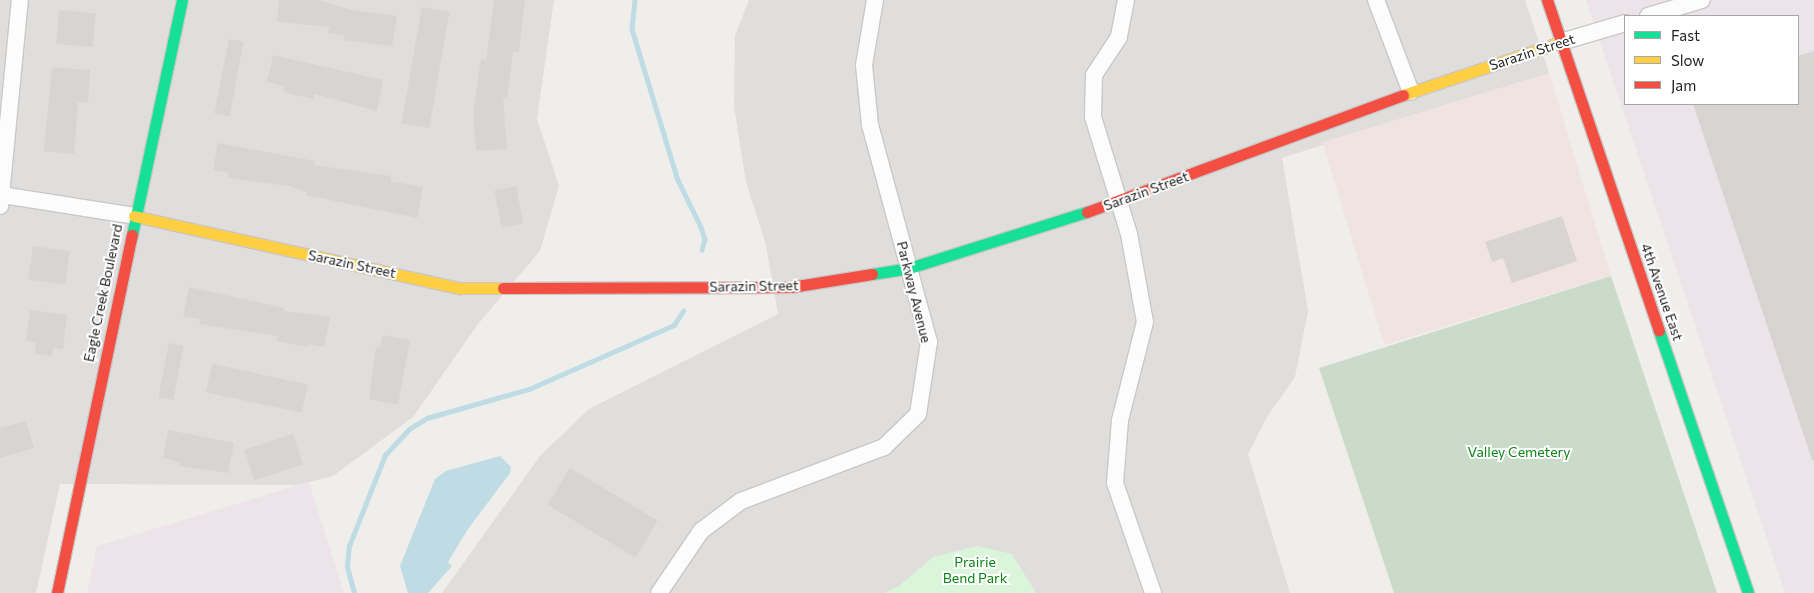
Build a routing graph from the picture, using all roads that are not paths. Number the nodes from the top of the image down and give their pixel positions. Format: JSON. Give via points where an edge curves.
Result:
{"nodes":[{"id":1,"x":20,"y":0,"type":"edge"},
{"id":2,"x":182,"y":0,"type":"edge"},
{"id":3,"x":876,"y":0,"type":"edge"},
{"id":4,"x":1126,"y":0,"type":"edge"},
{"id":5,"x":1376,"y":0,"type":"edge"},
{"id":6,"x":1547,"y":0,"type":"edge"},
{"id":7,"x":1702,"y":0,"type":"edge"},
{"id":8,"x":1651,"y":15,"type":"edge"},
{"id":9,"x":1624,"y":23,"type":"edge"},
{"id":10,"x":1561,"y":42,"type":"junction"},
{"id":11,"x":1411,"y":92,"type":"junction"},
{"id":12,"x":1,"y":200,"type":"edge"},
{"id":13,"x":1118,"y":202,"type":"junction"},
{"id":14,"x":134,"y":216,"type":"junction"},
{"id":15,"x":909,"y":268,"type":"junction"},
{"id":16,"x":57,"y":593,"type":"edge"},
{"id":17,"x":659,"y":593,"type":"edge"},
{"id":18,"x":1153,"y":593,"type":"edge"},
{"id":19,"x":1748,"y":593,"type":"edge"}],
"edges":[{"from":1,"to":12,"type":"street"},
{"from":2,"to":14,"type":"street","name":"Eagle Creek Boulevard"},
{"from":3,"to":15,"type":"street","name":"Parkway Avenue","via":[[864,65],[870,126]]},
{"from":4,"to":13,"type":"street","via":[[1119,37],[1094,75],[1093,117]]},
{"from":5,"to":11,"type":"street"},
{"from":6,"to":10,"type":"street","name":"4th Avenue East"},
{"from":7,"to":8,"type":"street"},
{"from":9,"to":10,"type":"street","name":"Sarazin Street"},
{"from":10,"to":11,"type":"street","name":"Sarazin Street"},
{"from":10,"to":19,"type":"street","name":"4th Avenue East"},
{"from":11,"to":13,"type":"street","name":"Sarazin Street"},
{"from":12,"to":14,"type":"street"},
{"from":13,"to":15,"type":"street","name":"Sarazin Street"},
{"from":13,"to":18,"type":"street","via":[[1129,234],[1145,322],[1120,420],[1114,483]]},
{"from":14,"to":15,"type":"street","name":"Sarazin Street","via":[[460,288],[791,287]]},
{"from":14,"to":16,"type":"street","name":"Eagle Creek Boulevard"},
{"from":15,"to":17,"type":"street","name":"Parkway Avenue","via":[[930,342],[918,414],[884,447],[742,501],[701,530]]}]}
